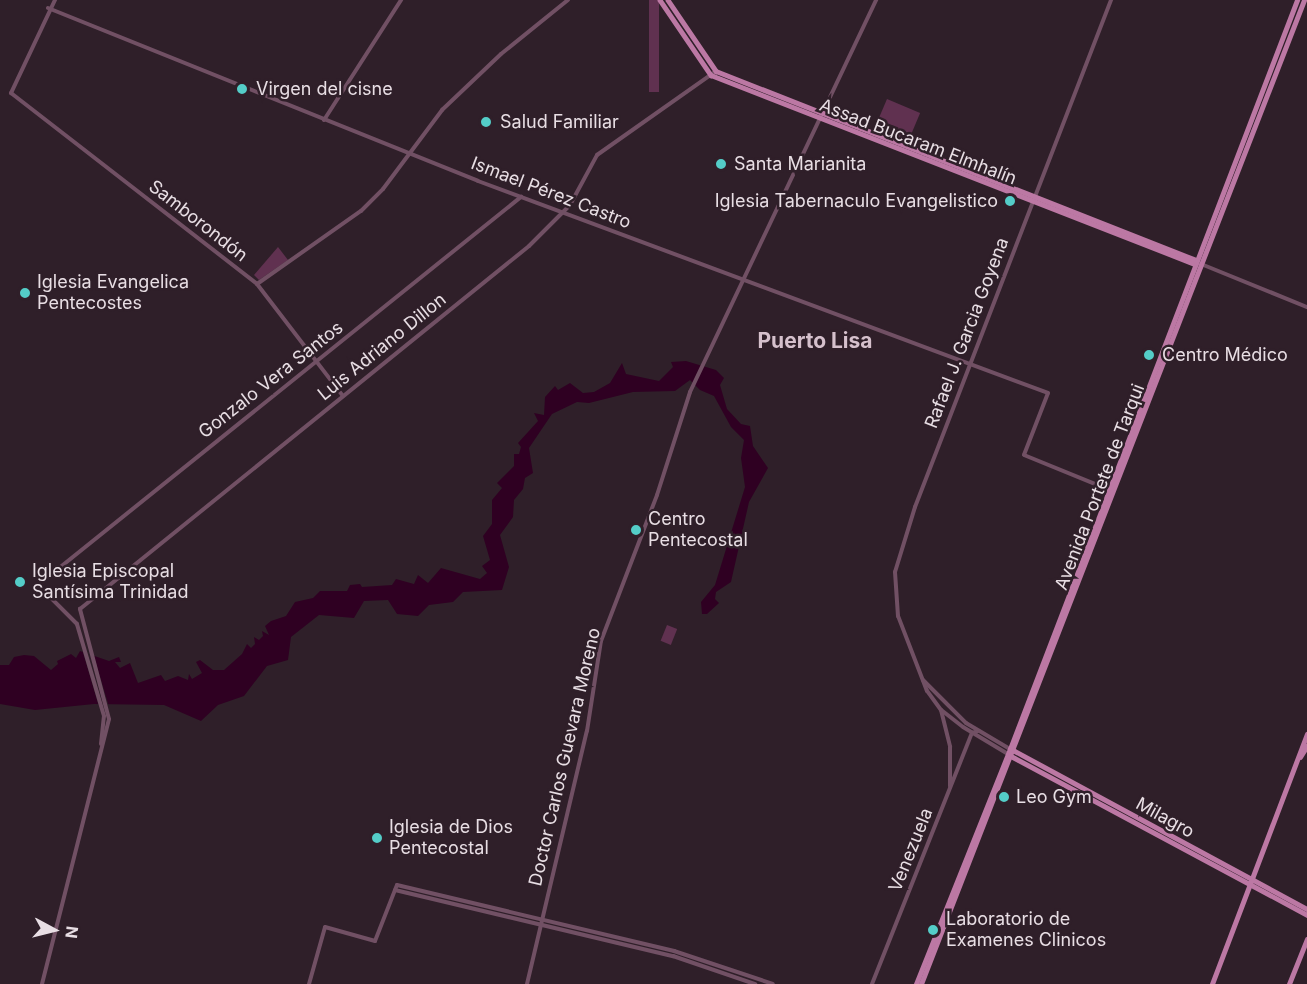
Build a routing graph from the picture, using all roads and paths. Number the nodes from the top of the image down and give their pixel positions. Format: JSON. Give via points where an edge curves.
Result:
{"nodes":[{"id":1,"x":55,"y":0,"type":"edge"},
{"id":2,"x":401,"y":0,"type":"edge"},
{"id":3,"x":568,"y":0,"type":"edge"},
{"id":4,"x":660,"y":0,"type":"edge"},
{"id":5,"x":668,"y":0,"type":"edge"},
{"id":6,"x":876,"y":0,"type":"edge"},
{"id":7,"x":1111,"y":0,"type":"edge"},
{"id":8,"x":1297,"y":0,"type":"edge"},
{"id":9,"x":1304,"y":0,"type":"edge"},
{"id":10,"x":48,"y":8,"type":"junction"},
{"id":11,"x":716,"y":71,"type":"junction"},
{"id":12,"x":711,"y":75,"type":"junction"},
{"id":13,"x":821,"y":117,"type":"junction"},
{"id":14,"x":324,"y":120,"type":"junction"},
{"id":15,"x":408,"y":152,"type":"junction"},
{"id":16,"x":521,"y":196,"type":"junction"},
{"id":17,"x":1033,"y":198,"type":"junction"},
{"id":18,"x":563,"y":213,"type":"junction"},
{"id":19,"x":1195,"y":262,"type":"junction"},
{"id":20,"x":1201,"y":264,"type":"junction"},
{"id":21,"x":745,"y":280,"type":"junction"},
{"id":22,"x":257,"y":284,"type":"junction"},
{"id":23,"x":1307,"y":307,"type":"edge"},
{"id":24,"x":317,"y":361,"type":"junction"},
{"id":25,"x":969,"y":365,"type":"junction"},
{"id":26,"x":343,"y":396,"type":"junction"},
{"id":27,"x":1110,"y":490,"type":"junction"},
{"id":28,"x":86,"y":648,"type":"junction"},
{"id":29,"x":923,"y":680,"type":"junction"},
{"id":30,"x":941,"y":710,"type":"junction"},
{"id":31,"x":978,"y":731,"type":"junction"},
{"id":32,"x":972,"y":733,"type":"junction"},
{"id":33,"x":1307,"y":734,"type":"edge"},
{"id":34,"x":1307,"y":746,"type":"edge"},
{"id":35,"x":1011,"y":753,"type":"junction"},
{"id":36,"x":1300,"y":757,"type":"junction"},
{"id":37,"x":1307,"y":760,"type":"edge"},
{"id":38,"x":949,"y":790,"type":"junction"},
{"id":39,"x":1251,"y":884,"type":"junction"},
{"id":40,"x":468,"y":905,"type":"junction"},
{"id":41,"x":1307,"y":909,"type":"edge"},
{"id":42,"x":1307,"y":915,"type":"edge"},
{"id":43,"x":542,"y":919,"type":"junction"},
{"id":44,"x":540,"y":925,"type":"junction"},
{"id":45,"x":1307,"y":939,"type":"edge"},
{"id":46,"x":42,"y":984,"type":"edge"},
{"id":47,"x":309,"y":984,"type":"edge"},
{"id":48,"x":527,"y":984,"type":"edge"},
{"id":49,"x":755,"y":984,"type":"edge"},
{"id":50,"x":773,"y":984,"type":"edge"},
{"id":51,"x":872,"y":984,"type":"edge"},
{"id":52,"x":916,"y":984,"type":"edge"},
{"id":53,"x":921,"y":984,"type":"edge"},
{"id":54,"x":1212,"y":984,"type":"edge"},
{"id":55,"x":1289,"y":984,"type":"edge"}],
"edges":[{"from":1,"to":10,"type":"street"},
{"from":2,"to":14,"type":"street"},
{"from":3,"to":15,"type":"street","via":[[501,54],[442,110]]},
{"from":4,"to":12,"type":"main road"},
{"from":5,"to":11,"type":"main road"},
{"from":6,"to":13,"type":"street","name":"Doctor Carlos Guevara Moreno"},
{"from":7,"to":17,"type":"street","name":"Rafael J. Garcia Goyena"},
{"from":8,"to":19,"type":"main road","name":"Avenida Portete de Tarqui"},
{"from":9,"to":20,"type":"main road","name":"Avenida Portete de Tarqui"},
{"from":10,"to":14,"type":"street","name":"Ismael Pérez Castro"},
{"from":10,"to":22,"type":"street","name":"Samborondón","via":[[11,93],[51,120]]},
{"from":11,"to":12,"type":"street","name":"Luis Adriano Dillon"},
{"from":11,"to":13,"type":"main road"},
{"from":12,"to":13,"type":"main road","name":"Assad Bucaram Elmhalín"},
{"from":12,"to":18,"type":"street","name":"Luis Adriano Dillon","via":[[597,155]]},
{"from":13,"to":17,"type":"main road","name":"Assad Bucaram Elmhalín"},
{"from":13,"to":17,"type":"main road","name":"Assad Bucaram Elmhalín"},
{"from":13,"to":21,"type":"street","name":"Doctor Carlos Guevara Moreno"},
{"from":14,"to":15,"type":"street","name":"Ismael Pérez Castro"},
{"from":15,"to":16,"type":"street","name":"Ismael Pérez Castro"},
{"from":15,"to":22,"type":"street","via":[[383,189],[361,211]]},
{"from":16,"to":18,"type":"street","name":"Ismael Pérez Castro"},
{"from":16,"to":24,"type":"street","name":"Gonzalo Vera Santos"},
{"from":17,"to":19,"type":"main road","name":"Assad Bucaram Elmhalín"},
{"from":17,"to":25,"type":"street","name":"Rafael J. Garcia Goyena"},
{"from":18,"to":21,"type":"street","name":"Ismael Pérez Castro"},
{"from":18,"to":26,"type":"street","name":"Luis Adriano Dillon","via":[[503,268]]},
{"from":19,"to":20,"type":"main road","name":"Assad Bucaram Elmhalín"},
{"from":19,"to":27,"type":"main road","name":"Avenida Portete de Tarqui"},
{"from":20,"to":23,"type":"street","name":"Assad Bucaram Elmhalín"},
{"from":20,"to":27,"type":"main road","name":"Avenida Portete de Tarqui"},
{"from":21,"to":25,"type":"street","name":"Ismael Pérez Castro"},
{"from":21,"to":43,"type":"street","name":"Doctor Carlos Guevara Moreno","via":[[690,392],[657,495],[601,641],[587,731]]},
{"from":22,"to":24,"type":"street","name":"Samborondón"},
{"from":24,"to":26,"type":"street","name":"Samborondón"},
{"from":24,"to":28,"type":"street","name":"Gonzalo Vera Santos","via":[[38,585],[76,622]]},
{"from":25,"to":27,"type":"street","name":"Ismael Pérez Castro","via":[[1048,393],[1024,455]]},
{"from":25,"to":29,"type":"street","name":"Rafael J. Garcia Goyena","via":[[911,518],[895,572],[898,616]]},
{"from":26,"to":28,"type":"street","name":"Luis Adriano Dillon","via":[[82,606],[79,616]]},
{"from":27,"to":35,"type":"main road","name":"Avenida Portete de Tarqui"},
{"from":28,"to":46,"type":"street","via":[[106,715],[99,759]]},
{"from":29,"to":30,"type":"street","name":"Rafael J. Garcia Goyena"},
{"from":29,"to":31,"type":"street","name":"Rafael J. Garcia Goyena","via":[[947,708]]},
{"from":30,"to":32,"type":"street","name":"Rafael J. Garcia Goyena"},
{"from":30,"to":38,"type":"street","via":[[950,747]]},
{"from":31,"to":32,"type":"street"},
{"from":31,"to":35,"type":"street","name":"Rafael J. Garcia Goyena"},
{"from":32,"to":35,"type":"street","name":"Rafael J. Garcia Goyena"},
{"from":32,"to":38,"type":"street","name":"Venezuela"},
{"from":33,"to":36,"type":"main road"},
{"from":34,"to":36,"type":"main road"},
{"from":35,"to":39,"type":"main road","name":"Milagro"},
{"from":35,"to":39,"type":"main road","name":"Milagro"},
{"from":35,"to":52,"type":"main road","name":"Avenida Portete de Tarqui"},
{"from":35,"to":53,"type":"main road","name":"Avenida Portete de Tarqui"},
{"from":36,"to":37,"type":"main road"},
{"from":36,"to":39,"type":"main road"},
{"from":38,"to":51,"type":"street","name":"Venezuela"},
{"from":39,"to":41,"type":"main road","name":"Milagro"},
{"from":39,"to":42,"type":"main road","name":"Milagro"},
{"from":39,"to":54,"type":"main road"},
{"from":40,"to":43,"type":"street"},
{"from":40,"to":44,"type":"street"},
{"from":40,"to":47,"type":"street","via":[[396,888],[375,941],[324,927]]},
{"from":43,"to":44,"type":"street","name":"Doctor Carlos Guevara Moreno"},
{"from":43,"to":50,"type":"street","via":[[689,955]]},
{"from":44,"to":48,"type":"street","name":"Doctor Carlos Guevara Moreno"},
{"from":44,"to":49,"type":"street","via":[[673,956]]},
{"from":45,"to":55,"type":"main road"}]}
